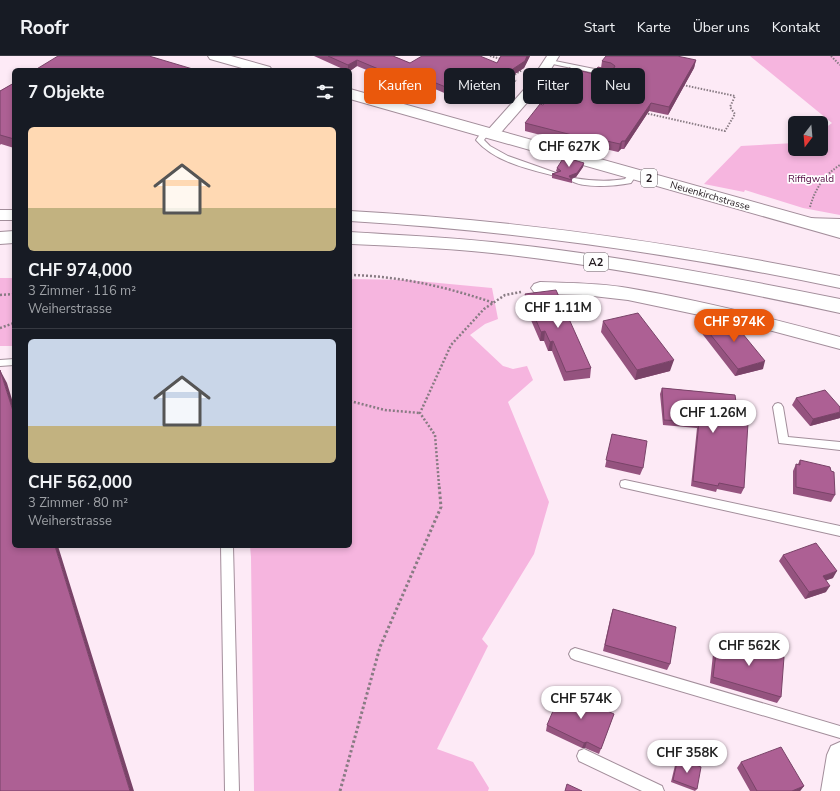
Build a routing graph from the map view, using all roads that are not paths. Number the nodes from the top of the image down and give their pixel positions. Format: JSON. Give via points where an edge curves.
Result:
{"nodes":[{"id":1,"x":215,"y":56,"type":"edge"},
{"id":2,"x":550,"y":62,"type":"edge"},
{"id":3,"x":258,"y":68,"type":"edge"},
{"id":4,"x":591,"y":70,"type":"edge"},
{"id":5,"x":352,"y":95,"type":"edge"},
{"id":6,"x":489,"y":133,"type":"junction"},
{"id":7,"x":555,"y":174,"type":"edge"},
{"id":8,"x":633,"y":174,"type":"junction"},
{"id":9,"x":574,"y":180,"type":"edge"},
{"id":10,"x":12,"y":215,"type":"edge"},
{"id":11,"x":0,"y":216,"type":"edge"},
{"id":12,"x":352,"y":216,"type":"edge"},
{"id":13,"x":806,"y":223,"type":"junction"},
{"id":14,"x":840,"y":224,"type":"edge"},
{"id":15,"x":840,"y":232,"type":"edge"},
{"id":16,"x":12,"y":237,"type":"edge"},
{"id":17,"x":0,"y":238,"type":"edge"},
{"id":18,"x":352,"y":238,"type":"edge"},
{"id":19,"x":840,"y":282,"type":"edge"},
{"id":20,"x":540,"y":288,"type":"road end"},
{"id":21,"x":840,"y":306,"type":"edge"},
{"id":22,"x":840,"y":344,"type":"edge"},
{"id":23,"x":0,"y":362,"type":"edge"},
{"id":24,"x":12,"y":362,"type":"edge"},
{"id":25,"x":778,"y":407,"type":"dead end"},
{"id":26,"x":840,"y":446,"type":"edge"},
{"id":27,"x":625,"y":484,"type":"dead end"},
{"id":28,"x":840,"y":531,"type":"edge"},
{"id":29,"x":227,"y":548,"type":"edge"},
{"id":30,"x":575,"y":654,"type":"dead end"},
{"id":31,"x":840,"y":732,"type":"edge"},
{"id":32,"x":840,"y":755,"type":"edge"},
{"id":33,"x":584,"y":756,"type":"dead end"},
{"id":34,"x":232,"y":791,"type":"edge"},
{"id":35,"x":657,"y":791,"type":"edge"},
{"id":36,"x":835,"y":791,"type":"edge"}],
"edges":[{"from":1,"to":3,"type":"main road"},
{"from":2,"to":4,"type":"lane"},
{"from":2,"to":6,"type":"street","via":[[517,106]]},
{"from":5,"to":6,"type":"main road","name":"Neuenkirchstrasse","number":"2"},
{"from":6,"to":7,"type":"lane","via":[[480,140],[501,156]]},
{"from":6,"to":8,"type":"main road","name":"Neuenkirchstrasse","number":"2"},
{"from":8,"to":9,"type":"lane","via":[[628,181],[611,184]]},
{"from":8,"to":13,"type":"main road","name":"Neuenkirchstrasse","number":"2"},
{"from":10,"to":11,"type":"main road"},
{"from":12,"to":19,"type":"main road","number":"A2","via":[[421,219],[533,230],[644,245],[756,264]]},
{"from":13,"to":14,"type":"street"},
{"from":13,"to":15,"type":"main road","name":"Neuenkirchstrasse","number":"2"},
{"from":16,"to":17,"type":"main road"},
{"from":18,"to":21,"type":"main road","number":"A2","via":[[449,244],[566,257],[685,275]]},
{"from":20,"to":22,"type":"street","via":[[628,294],[761,322]]},
{"from":23,"to":24,"type":"lane"},
{"from":25,"to":26,"type":"lane","via":[[783,440]]},
{"from":27,"to":28,"type":"lane"},
{"from":29,"to":34,"type":"lane"},
{"from":30,"to":31,"type":"lane"},
{"from":32,"to":36,"type":"street"},
{"from":33,"to":35,"type":"lane"}]}
